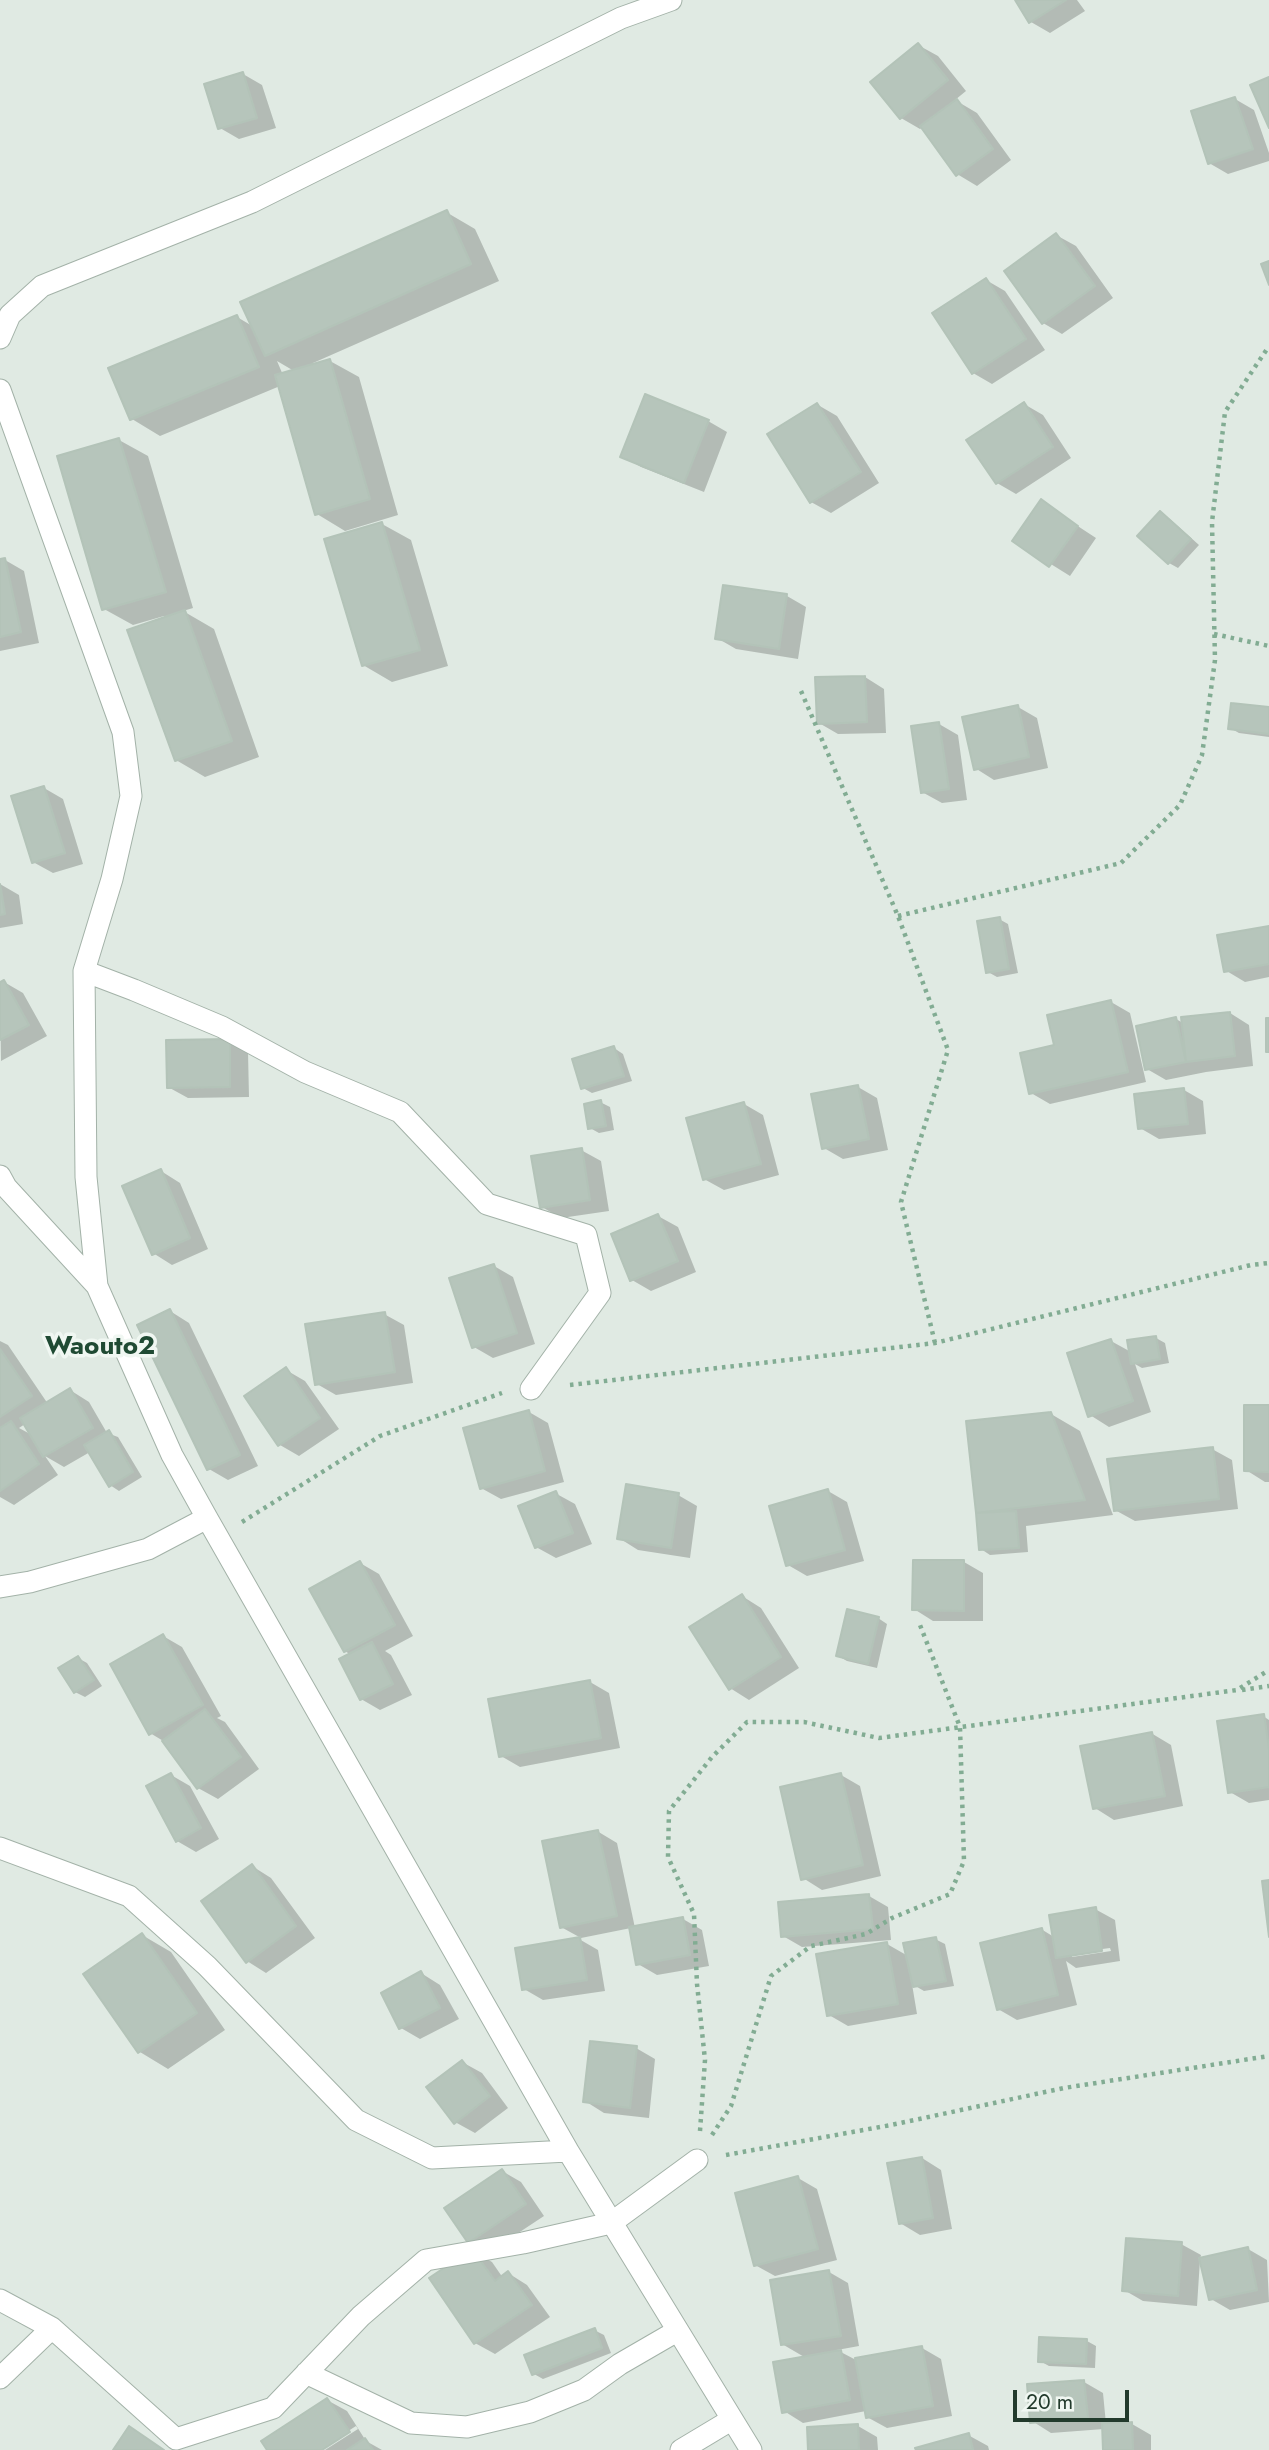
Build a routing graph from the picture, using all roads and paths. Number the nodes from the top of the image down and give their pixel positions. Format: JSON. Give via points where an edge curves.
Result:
{"nodes":[{"id":1,"x":671,"y":0,"type":"edge"},
{"id":2,"x":5,"y":318,"type":"edge"},
{"id":3,"x":0,"y":338,"type":"edge"},
{"id":4,"x":1269,"y":346,"type":"edge"},
{"id":5,"x":0,"y":390,"type":"edge"},
{"id":6,"x":1214,"y":634,"type":"junction"},
{"id":7,"x":1269,"y":646,"type":"edge"},
{"id":8,"x":801,"y":691,"type":"dead end"},
{"id":9,"x":898,"y":916,"type":"junction"},
{"id":10,"x":85,"y":971,"type":"junction"},
{"id":11,"x":0,"y":1176,"type":"edge"},
{"id":12,"x":1269,"y":1263,"type":"edge"},
{"id":13,"x":97,"y":1286,"type":"junction"},
{"id":14,"x":935,"y":1343,"type":"junction"},
{"id":15,"x":531,"y":1389,"type":"junction"},
{"id":16,"x":207,"y":1518,"type":"junction"},
{"id":17,"x":218,"y":1538,"type":"junction"},
{"id":18,"x":0,"y":1587,"type":"edge"},
{"id":19,"x":920,"y":1625,"type":"dead end"},
{"id":20,"x":1269,"y":1670,"type":"edge"},
{"id":21,"x":1269,"y":1686,"type":"edge"},
{"id":22,"x":1237,"y":1690,"type":"junction"},
{"id":23,"x":960,"y":1727,"type":"junction"},
{"id":24,"x":0,"y":1848,"type":"edge"},
{"id":25,"x":1269,"y":2056,"type":"edge"},
{"id":26,"x":568,"y":2151,"type":"junction"},
{"id":27,"x":697,"y":2160,"type":"junction"},
{"id":28,"x":611,"y":2223,"type":"junction"},
{"id":29,"x":0,"y":2301,"type":"edge"},
{"id":30,"x":52,"y":2328,"type":"junction"},
{"id":31,"x":677,"y":2332,"type":"junction"},
{"id":32,"x":306,"y":2373,"type":"junction"},
{"id":33,"x":0,"y":2378,"type":"edge"},
{"id":34,"x":731,"y":2420,"type":"junction"},
{"id":35,"x":681,"y":2450,"type":"edge"},
{"id":36,"x":751,"y":2450,"type":"edge"}],
"edges":[{"from":1,"to":2,"type":"street","via":[[621,18],[252,202],[42,286]]},
{"from":2,"to":3,"type":"street"},
{"from":4,"to":6,"type":"path","via":[[1225,412],[1212,522]]},
{"from":5,"to":10,"type":"street","via":[[123,732],[131,796]]},
{"from":6,"to":7,"type":"path"},
{"from":6,"to":9,"type":"path","via":[[1202,755],[1180,805],[1121,863]]},
{"from":8,"to":9,"type":"path"},
{"from":9,"to":14,"type":"path","via":[[948,1051],[901,1202]]},
{"from":10,"to":13,"type":"street","via":[[86,1177]]},
{"from":10,"to":15,"type":"street","via":[[222,1027],[305,1072],[400,1112],[487,1205],[586,1235],[600,1293]]},
{"from":11,"to":13,"type":"street"},
{"from":12,"to":14,"type":"path"},
{"from":13,"to":16,"type":"street","via":[[172,1455]]},
{"from":14,"to":15,"type":"path"},
{"from":15,"to":17,"type":"path","via":[[507,1392],[380,1436]]},
{"from":16,"to":17,"type":"street"},
{"from":16,"to":18,"type":"street","via":[[148,1549]]},
{"from":17,"to":26,"type":"street"},
{"from":19,"to":23,"type":"path"},
{"from":20,"to":22,"type":"path"},
{"from":21,"to":22,"type":"path"},
{"from":22,"to":23,"type":"path"},
{"from":23,"to":27,"type":"path","via":[[964,1861],[950,1894],[866,1934],[811,1946],[771,1976],[730,2106]]},
{"from":23,"to":27,"type":"path","via":[[879,1738],[804,1722],[747,1722],[669,1811],[668,1857],[694,1914],[705,2060]]},
{"from":24,"to":26,"type":"street","via":[[129,1896],[207,1966],[356,2120],[432,2158]]},
{"from":25,"to":27,"type":"path","via":[[1064,2088]]},
{"from":26,"to":28,"type":"street"},
{"from":27,"to":28,"type":"street"},
{"from":28,"to":31,"type":"street"},
{"from":28,"to":32,"type":"street","via":[[426,2260],[361,2316]]},
{"from":29,"to":30,"type":"street"},
{"from":30,"to":32,"type":"street","via":[[176,2439],[273,2408]]},
{"from":30,"to":33,"type":"street"},
{"from":31,"to":32,"type":"street","via":[[584,2390],[530,2412],[467,2427],[411,2423]]},
{"from":31,"to":34,"type":"street"},
{"from":34,"to":35,"type":"street"},
{"from":34,"to":36,"type":"street"}]}
